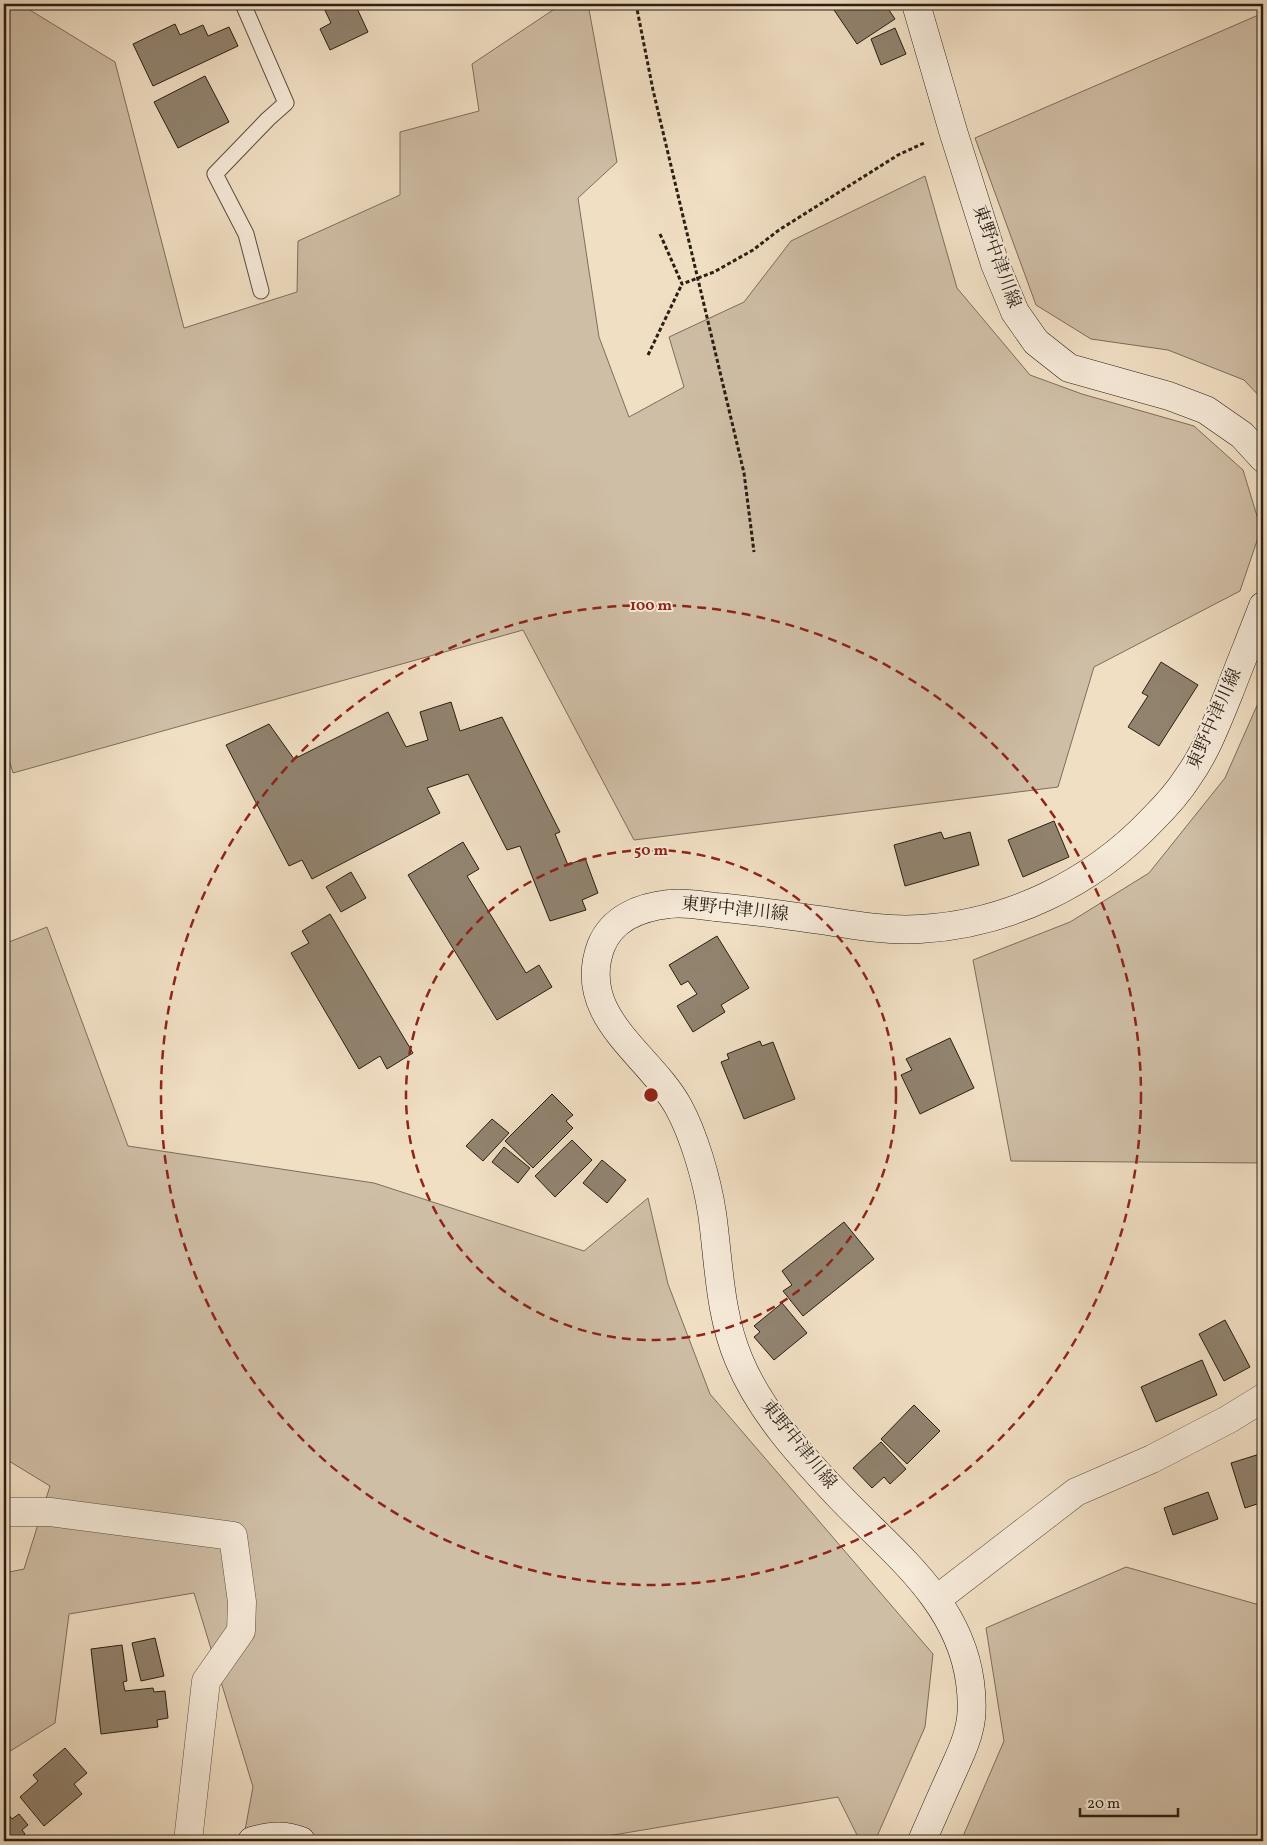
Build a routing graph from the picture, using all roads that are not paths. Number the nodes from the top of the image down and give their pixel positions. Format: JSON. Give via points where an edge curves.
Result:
{"nodes":[{"id":1,"x":244,"y":4,"type":"edge"},
{"id":2,"x":916,"y":4,"type":"edge"},
{"id":3,"x":261,"y":291,"type":"dead end"},
{"id":4,"x":1263,"y":458,"type":"edge"},
{"id":5,"x":1263,"y":606,"type":"edge"},
{"id":6,"x":1263,"y":1398,"type":"edge"},
{"id":7,"x":4,"y":1512,"type":"edge"},
{"id":8,"x":938,"y":1599,"type":"junction"},
{"id":9,"x":188,"y":1841,"type":"edge"},
{"id":10,"x":252,"y":1841,"type":"edge"},
{"id":11,"x":301,"y":1841,"type":"edge"},
{"id":12,"x":922,"y":1841,"type":"edge"}],
"edges":[{"from":1,"to":3,"type":"lane","via":[[286,103],[215,174],[246,234]]},
{"from":2,"to":4,"type":"main road","name":"東野中津川線","via":[[995,264],[1015,312],[1036,342],[1070,368],[1206,410],[1242,435]]},
{"from":5,"to":8,"type":"main road","name":"東野中津川線","via":[[1217,723],[1188,778],[1152,821],[1127,844],[1105,862],[1053,894],[989,918],[917,930],[876,929],[752,910],[673,903],[640,910],[617,923],[602,942],[596,966],[597,992],[607,1017],[678,1105],[692,1138],[711,1208],[720,1289],[739,1361],[767,1413],[836,1493]]},
{"from":6,"to":8,"type":"main road","via":[[1152,1459],[1076,1492]]},
{"from":7,"to":9,"type":"main road","via":[[50,1512],[232,1536],[242,1602],[241,1631],[206,1681]]},
{"from":8,"to":12,"type":"main road","name":"東野中津川線","via":[[962,1647],[972,1698],[969,1729]]},
{"from":10,"to":11,"type":"main road","via":[[270,1836]]}]}
